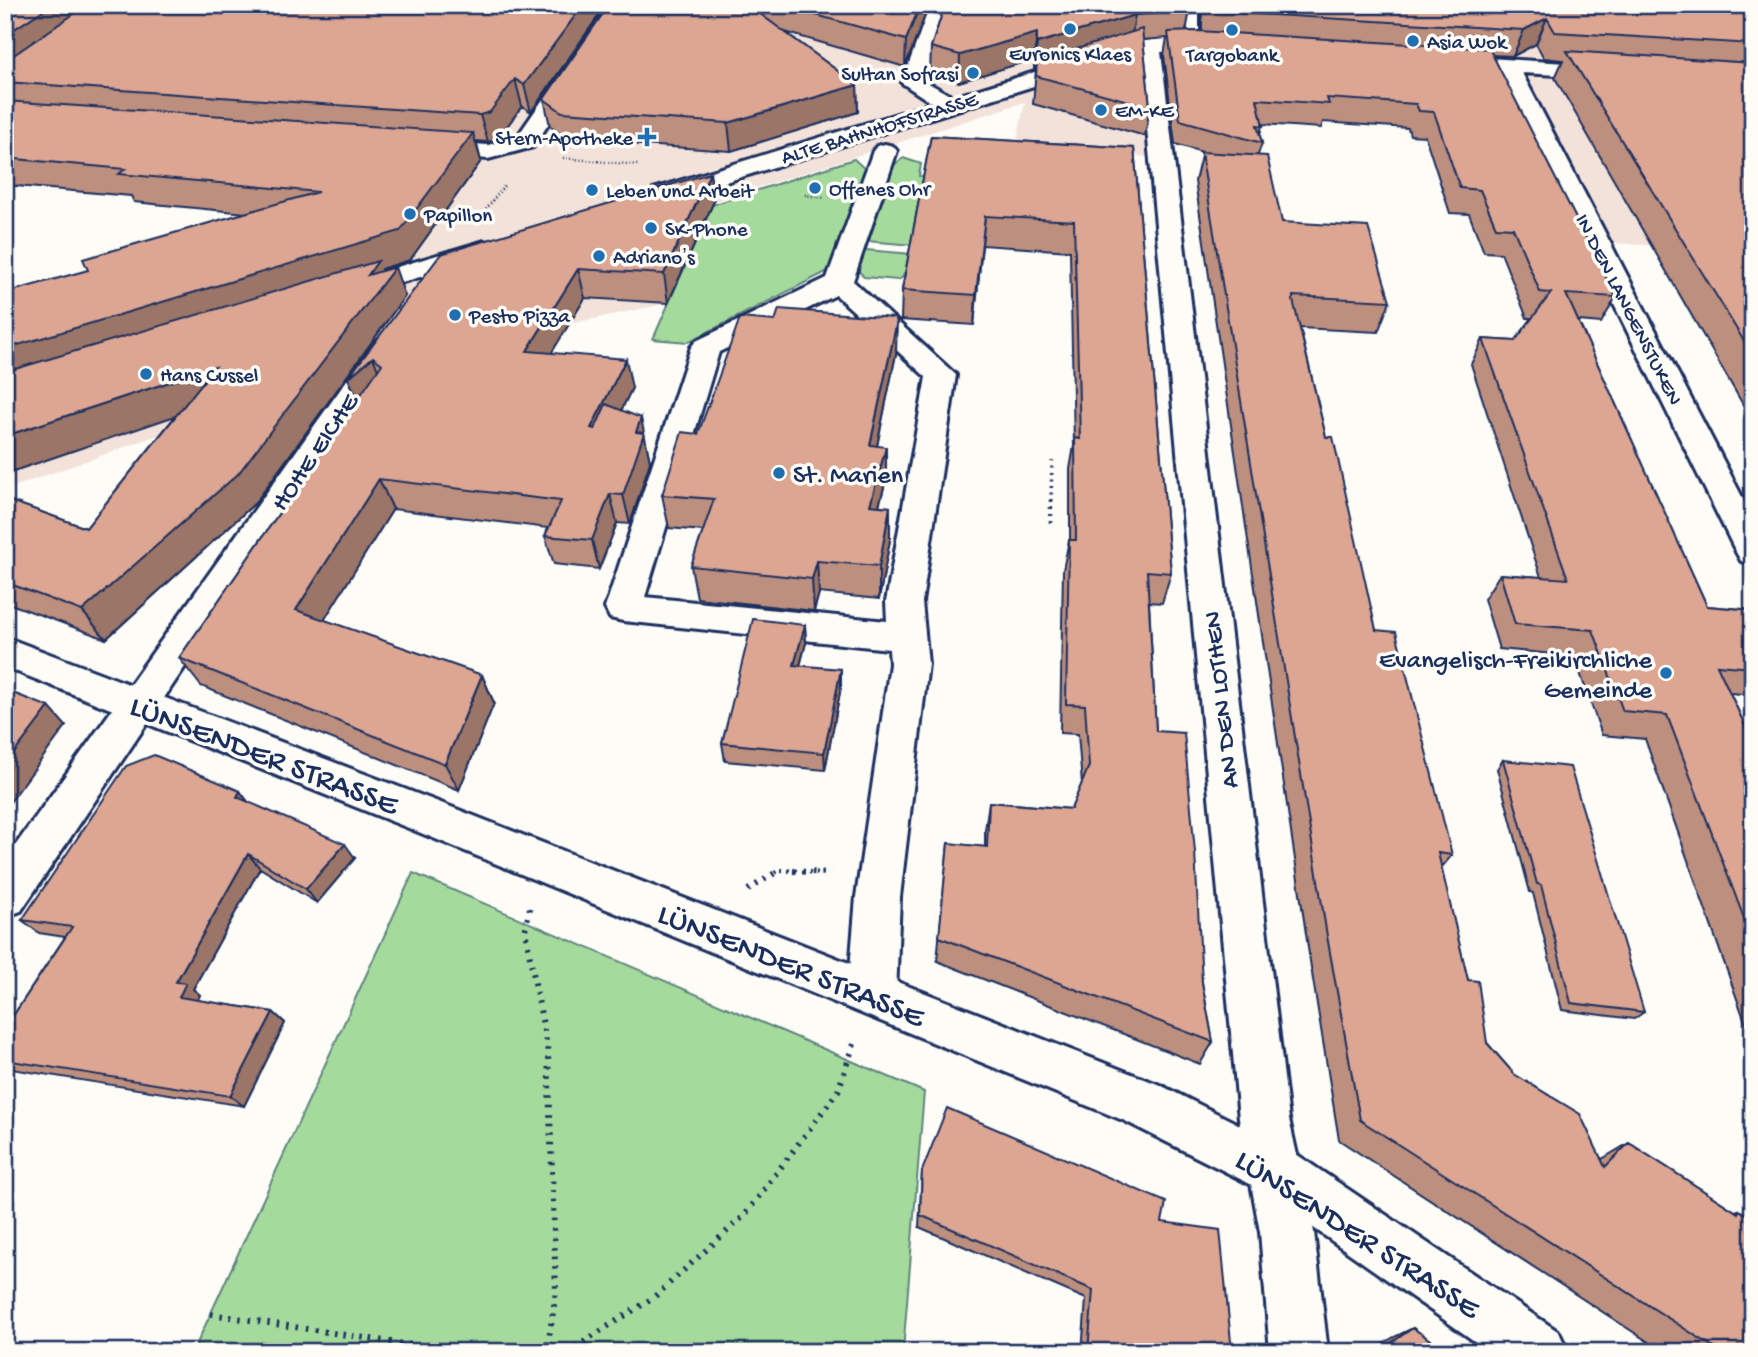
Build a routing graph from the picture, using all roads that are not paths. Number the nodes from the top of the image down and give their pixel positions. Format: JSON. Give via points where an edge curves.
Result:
{"nodes":[{"id":1,"x":618,"y":5,"type":"edge"},
{"id":2,"x":940,"y":5,"type":"edge"},
{"id":3,"x":1194,"y":5,"type":"edge"},
{"id":4,"x":1193,"y":45,"type":"junction"},
{"id":5,"x":1150,"y":46,"type":"junction"},
{"id":6,"x":1235,"y":48,"type":"edge"},
{"id":7,"x":1419,"y":60,"type":"edge"},
{"id":8,"x":1507,"y":65,"type":"junction"},
{"id":9,"x":1630,"y":73,"type":"edge"},
{"id":10,"x":951,"y":105,"type":"junction"},
{"id":11,"x":405,"y":146,"type":"edge"},
{"id":12,"x":885,"y":151,"type":"dead end"},
{"id":13,"x":643,"y":200,"type":"edge"},
{"id":14,"x":501,"y":244,"type":"edge"},
{"id":15,"x":450,"y":260,"type":"junction"},
{"id":16,"x":839,"y":284,"type":"junction"},
{"id":17,"x":319,"y":300,"type":"edge"},
{"id":18,"x":1753,"y":552,"type":"edge"},
{"id":19,"x":907,"y":637,"type":"junction"},
{"id":20,"x":5,"y":651,"type":"edge"},
{"id":21,"x":140,"y":704,"type":"junction"},
{"id":22,"x":5,"y":897,"type":"edge"},
{"id":23,"x":872,"y":994,"type":"junction"},
{"id":24,"x":1272,"y":1168,"type":"junction"},
{"id":25,"x":1299,"y":1352,"type":"edge"},
{"id":26,"x":1539,"y":1352,"type":"edge"}],
"edges":[{"from":1,"to":11,"type":"street","via":[[524,148],[488,152]]},
{"from":2,"to":10,"type":"street","via":[[913,83]]},
{"from":3,"to":4,"type":"lane"},
{"from":4,"to":5,"type":"street","name":"ALTE BAHNHOFSTRASSE"},
{"from":4,"to":6,"type":"street","name":"ALTE BAHNHOFSTRASSE"},
{"from":5,"to":10,"type":"street","name":"ALTE BAHNHOFSTRASSE"},
{"from":5,"to":24,"type":"street","name":"AN DEN LOTHEN"},
{"from":7,"to":8,"type":"street"},
{"from":8,"to":9,"type":"street"},
{"from":8,"to":18,"type":"street","name":"IN DEN LANGENSTUKEN"},
{"from":10,"to":13,"type":"street","name":"ALTE BAHNHOFSTRASSE"},
{"from":12,"to":16,"type":"street"},
{"from":14,"to":15,"type":"street"},
{"from":15,"to":17,"type":"street"},
{"from":15,"to":21,"type":"street","name":"HOHE EICHE"},
{"from":16,"to":19,"type":"street","via":[[941,375],[904,602]]},
{"from":16,"to":19,"type":"street","via":[[706,347],[623,608]]},
{"from":19,"to":23,"type":"street","via":[[909,664],[881,875]]},
{"from":20,"to":21,"type":"street","name":"LÜNSENDER STRASSE"},
{"from":21,"to":22,"type":"street","name":"HOHE EICHE"},
{"from":21,"to":23,"type":"street","name":"LÜNSENDER STRASSE"},
{"from":23,"to":24,"type":"street","name":"LÜNSENDER STRASSE","via":[[1142,1103]]},
{"from":24,"to":25,"type":"street","name":"AN DEN LOTHEN","via":[[1287,1232]]},
{"from":24,"to":26,"type":"street","name":"LÜNSENDER STRASSE"}]}
